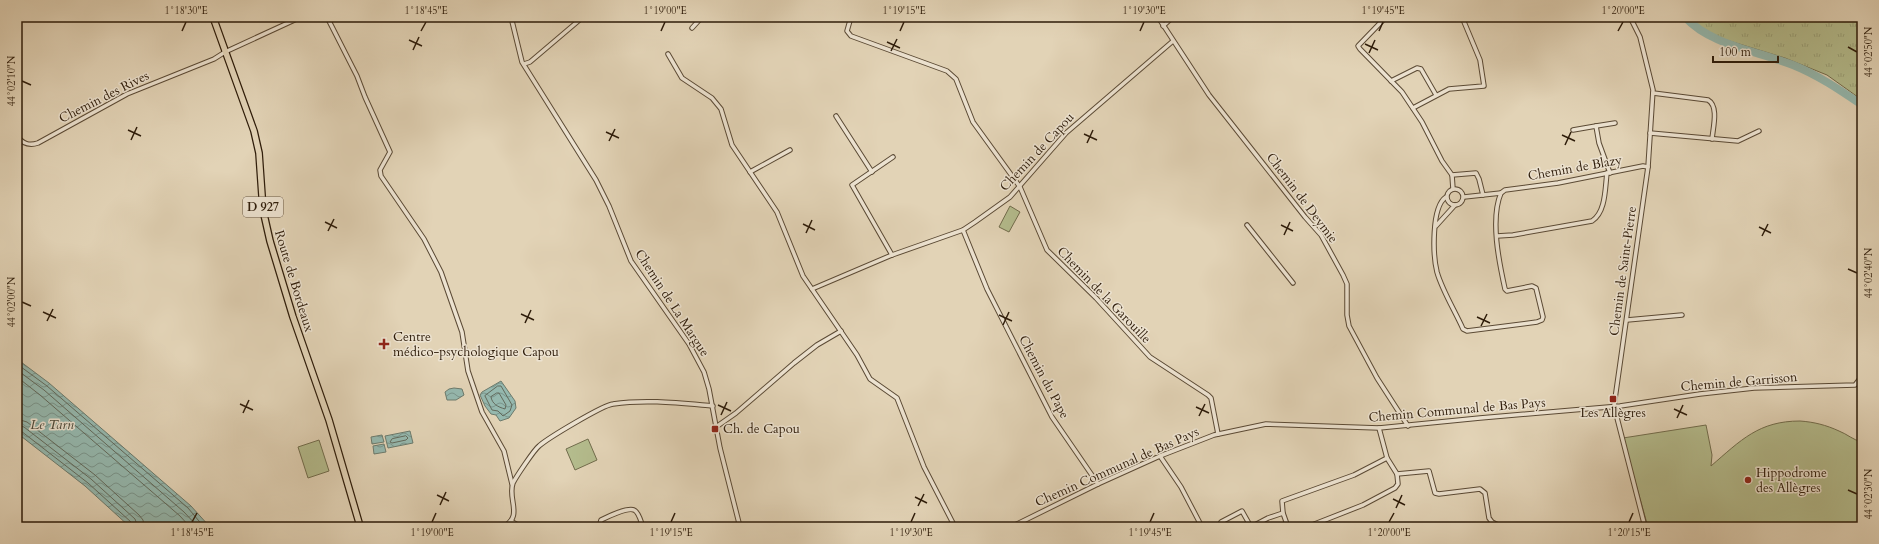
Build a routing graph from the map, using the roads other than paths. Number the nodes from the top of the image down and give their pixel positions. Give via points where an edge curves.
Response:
1 (212, 17) edge
2 (301, 17) edge
3 (327, 17) edge
4 (511, 17) edge
5 (583, 17) edge
6 (702, 17) edge
7 (851, 17) edge
8 (1158, 17) edge
9 (1173, 17) edge
10 (1386, 17) edge
11 (1462, 17) edge
12 (1630, 17) edge
13 (1163, 26) junction
14 (692, 28) dead end
15 (1173, 41) junction
16 (225, 52) junction
17 (668, 54) dead end
18 (524, 64) junction
19 (1391, 81) junction
20 (1653, 93) junction
21 (1436, 95) junction
22 (1412, 108) junction
23 (836, 116) dead end
24 (1615, 122) dead end
25 (1596, 126) junction
26 (1572, 130) dead end
27 (1759, 131) dead end
28 (1650, 133) junction
29 (17, 136) edge
30 (1712, 139) junction
31 (790, 150) dead end
32 (893, 157) dead end
33 (1648, 167) junction
34 (750, 172) junction
35 (872, 172) junction
36 (1609, 173) junction
37 (1452, 175) junction
38 (1020, 186) junction
39 (1453, 189) junction
40 (1501, 193) junction
41 (1482, 195) junction
42 (1446, 197) junction
43 (1464, 197) junction
44 (1455, 205) junction
45 (1247, 226) dead end
46 (1436, 226) junction
47 (963, 230) junction
48 (1497, 236) junction
49 (892, 255) junction
50 (1293, 283) dead end
51 (812, 289) junction
52 (1682, 315) dead end
53 (1627, 320) junction
54 (841, 331) junction
55 (1862, 376) edge
56 (713, 406) junction
57 (1614, 406) junction
58 (1408, 426) junction
59 (716, 427) junction
60 (1379, 428) junction
61 (1218, 434) junction
62 (1160, 456) junction
63 (1387, 458) junction
64 (1397, 474) junction
65 (512, 484) junction
66 (1098, 484) junction
67 (1282, 513) junction
68 (511, 521) junction
69 (361, 527) edge
70 (503, 527) edge
71 (521, 527) edge
72 (599, 527) edge
73 (642, 527) edge
74 (740, 527) edge
75 (955, 527) edge
76 (1011, 527) edge
77 (1202, 527) edge
78 (1224, 527) edge
79 (1251, 527) edge
80 (1288, 527) edge
81 (1307, 527) edge
82 (1502, 527) edge
83 (1644, 527) edge

1 - 16 main road, Route de Bordeaux / D 927
2 - 16 street
3 - 65 street via 357,76 390,152 380,170 381,176 424,240 441,272 462,332 468,371 482,412 504,451
4 - 18 street, Chemin de La Margue
5 - 18 street via 530,62
6 - 14 street
7 - 38 street, Chemin de la Garouille via 847,31 851,36 947,72 956,79 973,122
8 - 13 street, Chemin de Deymie
9 - 13 street
10 - 19 street via 1358,46
11 - 21 street via 1480,60 1484,86 1449,89
12 - 20 street, Chemin de Saint-Pierre via 1640,37
13 - 15 street, Chemin de Deymie
15 - 38 street, Chemin de Capou via 1066,133
15 - 58 street, Chemin de Deymie via 1209,95 1321,235 1347,284 1349,326 1377,378
16 - 29 street, Chemin des Rives via 214,59 127,94 31,146
16 - 69 main road, Route de Bordeaux / D 927 via 257,140 263,210 270,241
17 - 34 street via 682,78 712,98 721,109 732,145
18 - 56 street, Chemin de La Margue via 596,180 631,261 689,344 704,372
19 - 21 street via 1418,68
19 - 22 street
20 - 28 street, Chemin de Saint-Pierre
20 - 30 street via 1712,102
21 - 22 street
22 - 37 street
23 - 35 street
24 - 25 street
25 - 26 street
25 - 36 street
27 - 30 street via 1738,141
28 - 30 street
28 - 33 street, Chemin de Saint-Pierre
31 - 34 street
32 - 35 street
33 - 36 street, Chemin de Blazy
33 - 53 street, Chemin de Saint-Pierre
34 - 51 street via 780,218
35 - 49 street via 852,185
36 - 40 street, Chemin de Blazy via 1505,190
36 - 48 street via 1601,212 1592,221
37 - 39 street
37 - 41 street via 1476,173
38 - 47 street, Chemin de Capou via 1010,197
38 - 61 street, Chemin de la Garouille via 1047,250 1096,298 1150,357 1208,394
39 - 42 street
39 - 43 street via 1460,190
40 - 41 street
40 - 48 street via 1497,208
41 - 43 street
42 - 44 street via 1450,204
42 - 46 street via 1438,210
43 - 44 street
44 - 46 street
45 - 50 street
46 - 48 street via 1434,240 1437,274 1463,329 1467,330 1542,320 1543,317 1536,288 1532,286 1507,291 1505,289 1498,260
47 - 49 street, Chemin de Capou
47 - 66 street, Chemin du Pape via 987,289 1052,417
49 - 51 street, Chemin de Capou
51 - 54 street
52 - 53 street
53 - 57 street, Chemin de Saint-Pierre
54 - 59 street via 794,362 736,413
54 - 75 street via 870,379 897,398 924,467
55 - 57 street, Chemin de Garrisson via 1855,385 1754,388
56 - 59 street, Chemin de La Margue
56 - 65 street via 650,401 610,404 538,446
57 - 58 street, Chemin Communal de Bas Pays
57 - 83 street, Chemin de Saint-Pierre
58 - 60 street, Chemin Communal de Bas Pays
59 - 74 street, Chemin de La Margue
60 - 61 street, Chemin Communal de Bas Pays via 1266,424
60 - 63 street
61 - 62 street, Chemin Communal de Bas Pays
62 - 66 street, Chemin Communal de Bas Pays
62 - 77 street via 1181,487
63 - 64 street
63 - 67 street via 1354,475 1285,499 1281,504
64 - 81 street via 1398,484 1395,488 1363,505
64 - 82 street via 1429,471 1433,490 1439,494 1484,490 1489,518
65 - 68 street via 514,513
66 - 76 street, Chemin Communal de Bas Pays
67 - 79 street
67 - 80 street
68 - 70 street
68 - 71 street
72 - 73 street via 601,520 629,509 637,513
78 - 79 street via 1221,522 1242,511

